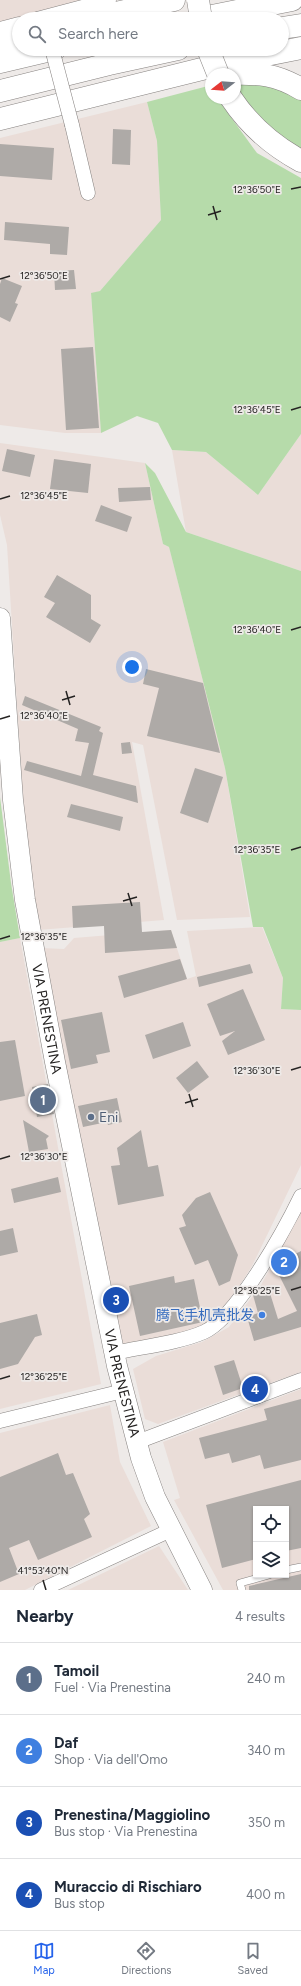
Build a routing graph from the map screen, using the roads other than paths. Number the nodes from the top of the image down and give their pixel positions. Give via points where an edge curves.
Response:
1 (109, 0) edge
2 (174, 0) edge
3 (198, 0) edge
4 (292, 0) edge
5 (64, 12) edge
6 (120, 12) edge
7 (200, 12) edge
8 (232, 12) edge
9 (301, 24) edge
10 (12, 26) edge
11 (289, 27) edge
12 (0, 29) edge
13 (12, 40) edge
14 (0, 44) edge
15 (301, 48) edge
16 (289, 50) edge
17 (24, 56) edge
18 (55, 56) edge
19 (148, 56) edge
20 (211, 56) edge
21 (261, 56) edge
22 (0, 62) edge
23 (216, 68) edge
24 (205, 74) edge
25 (179, 75) junction
26 (241, 75) edge
27 (301, 89) edge
28 (0, 91) edge
29 (236, 104) edge
30 (0, 119) edge
31 (301, 161) edge
32 (88, 193) dead end
33 (0, 618) edge
34 (6, 784) edge
35 (299, 1199) edge
36 (114, 1353) junction
37 (301, 1380) edge
38 (123, 1391) junction
39 (0, 1421) edge
40 (137, 1442) junction
41 (170, 1530) junction
42 (301, 1567) edge
43 (289, 1569) edge
44 (258, 1578) edge
45 (41, 1590) edge
46 (202, 1590) edge
47 (242, 1590) edge

1 - 5 street
2 - 6 highway
3 - 7 highway, bridge
4 - 8 highway
9 - 11 highway
10 - 12 street
13 - 14 highway
15 - 16 highway
17 - 22 highway
18 - 32 street, bridge
19 - 28 highway
20 - 23 highway, bridge
21 - 25 highway
24 - 25 highway
25 - 30 highway
26 - 27 highway via 273,76
29 - 31 highway via 255,128
33 - 34 main road, VIA PRENESTINA
34 - 36 main road, VIA PRENESTINA via 56,1070
35 - 36 street via 255,1276 216,1324 197,1334
36 - 38 main road, VIA PRENESTINA
37 - 40 street
38 - 39 street
38 - 40 main road, VIA PRENESTINA
40 - 41 main road, VIA PRENESTINA via 154,1497
41 - 45 street
41 - 46 main road, VIA PRENESTINA
42 - 43 lane
44 - 47 lane via 240,1583

